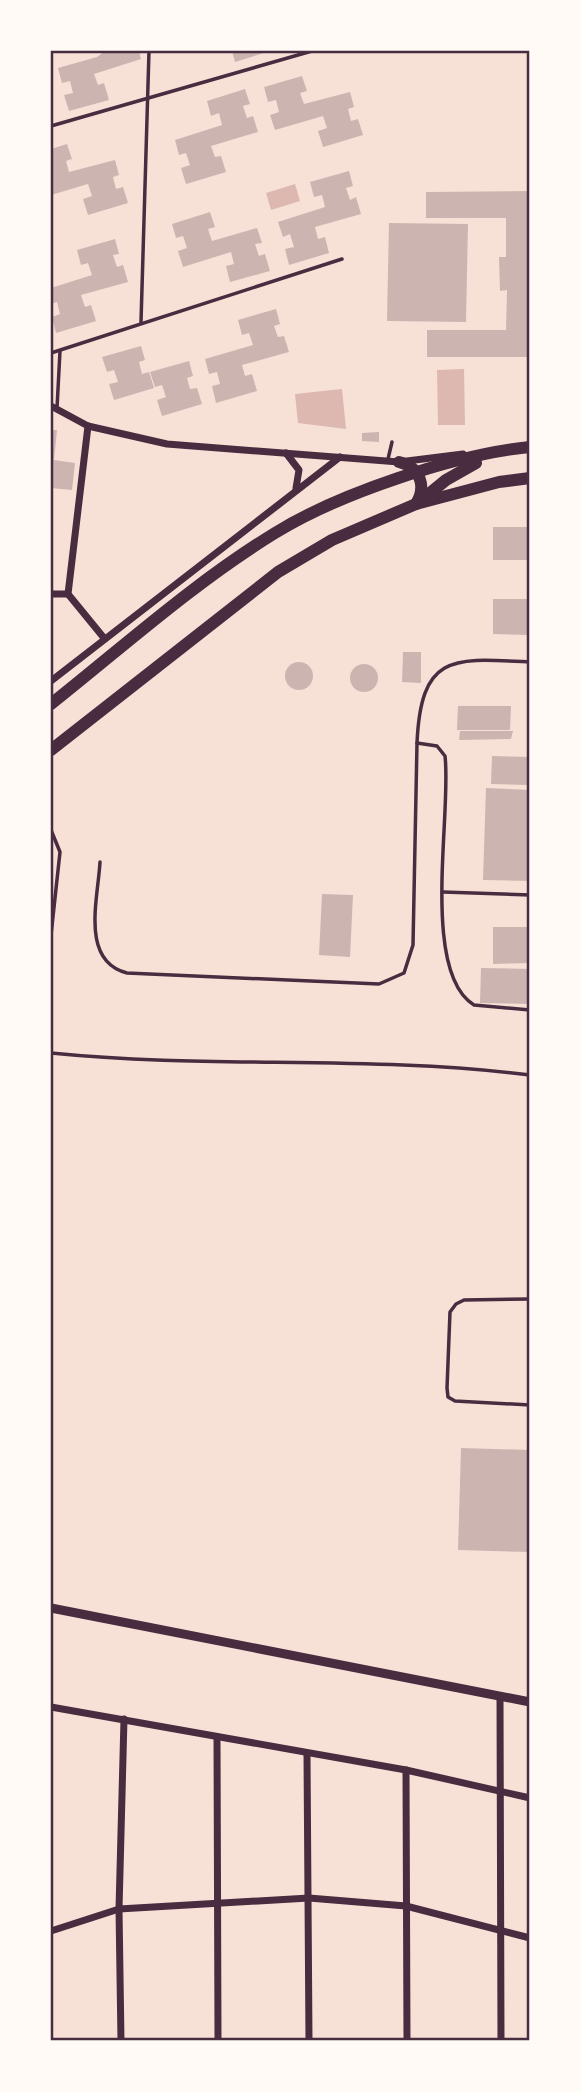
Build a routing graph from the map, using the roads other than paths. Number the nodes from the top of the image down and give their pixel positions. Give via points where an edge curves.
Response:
1 (149, 51) edge
2 (312, 51) edge
3 (146, 99) junction
4 (51, 126) edge
5 (342, 259) dead end
6 (141, 322) junction
7 (60, 351) junction
8 (51, 353) edge
9 (54, 407) edge
10 (88, 426) junction
11 (391, 442) dead end
12 (527, 447) edge
13 (498, 450) junction
14 (283, 451) junction
15 (341, 457) junction
16 (393, 462) junction
17 (418, 473) junction
18 (530, 478) edge
19 (294, 492) junction
20 (416, 504) junction
21 (51, 594) edge
22 (68, 594) junction
23 (104, 638) junction
24 (530, 662) edge
25 (51, 681) edge
26 (51, 704) edge
27 (417, 743) junction
28 (51, 750) edge
29 (51, 830) edge
30 (100, 862) dead end
31 (443, 892) junction
32 (530, 895) edge
33 (51, 935) edge
34 (51, 944) edge
35 (530, 1010) edge
36 (51, 1053) edge
37 (530, 1075) edge
38 (530, 1299) edge
39 (530, 1405) edge
40 (51, 1608) edge
41 (500, 1696) junction
42 (530, 1702) edge
43 (51, 1707) edge
44 (124, 1719) junction
45 (217, 1737) junction
46 (307, 1754) junction
47 (405, 1770) junction
48 (502, 1793) junction
49 (530, 1798) edge
50 (309, 1898) junction
51 (217, 1902) junction
52 (406, 1906) junction
53 (119, 1909) junction
54 (499, 1929) junction
55 (51, 1931) edge
56 (530, 1938) edge
57 (121, 2041) edge
58 (218, 2041) edge
59 (310, 2041) edge
60 (407, 2041) edge
61 (501, 2041) edge

1 - 3 lane
2 - 3 lane
3 - 4 lane
3 - 6 lane
5 - 6 lane
6 - 7 lane
7 - 8 lane
7 - 9 lane
9 - 10 street
10 - 14 street via 167,444
10 - 22 street
11 - 16 lane
12 - 13 highway
12 - 20 highway via 462,470
13 - 16 street
13 - 17 highway
14 - 15 street
14 - 19 street via 299,470
15 - 16 street
15 - 19 street
16 - 17 highway via 408,464
17 - 20 highway via 422,485
17 - 26 highway via 387,482 276,532
18 - 20 highway
19 - 23 street
20 - 28 highway via 332,540 278,572
21 - 22 street
22 - 23 street
23 - 25 street
24 - 27 lane via 470,659 442,670 424,692
27 - 30 lane via 413,945 404,973 392,980 379,984 113,969 97,946
27 - 31 lane via 437,746 445,756
29 - 33 lane via 60,852
31 - 32 lane
31 - 35 lane via 448,964 467,1000 480,1007
33 - 34 lane
36 - 37 lane via 219,1063 370,1063
38 - 39 lane via 456,1304 450,1312 447,1388 455,1401
40 - 41 street
41 - 42 street
41 - 48 street
43 - 44 street
44 - 45 street
44 - 53 street
45 - 46 street
45 - 51 street
46 - 47 street
46 - 50 street
47 - 48 street
47 - 52 street
48 - 49 street
48 - 54 street
50 - 51 street
50 - 52 street
50 - 59 street
51 - 53 street
51 - 58 street
52 - 54 street
52 - 60 street
53 - 55 street
53 - 57 street
54 - 56 street
54 - 61 street

